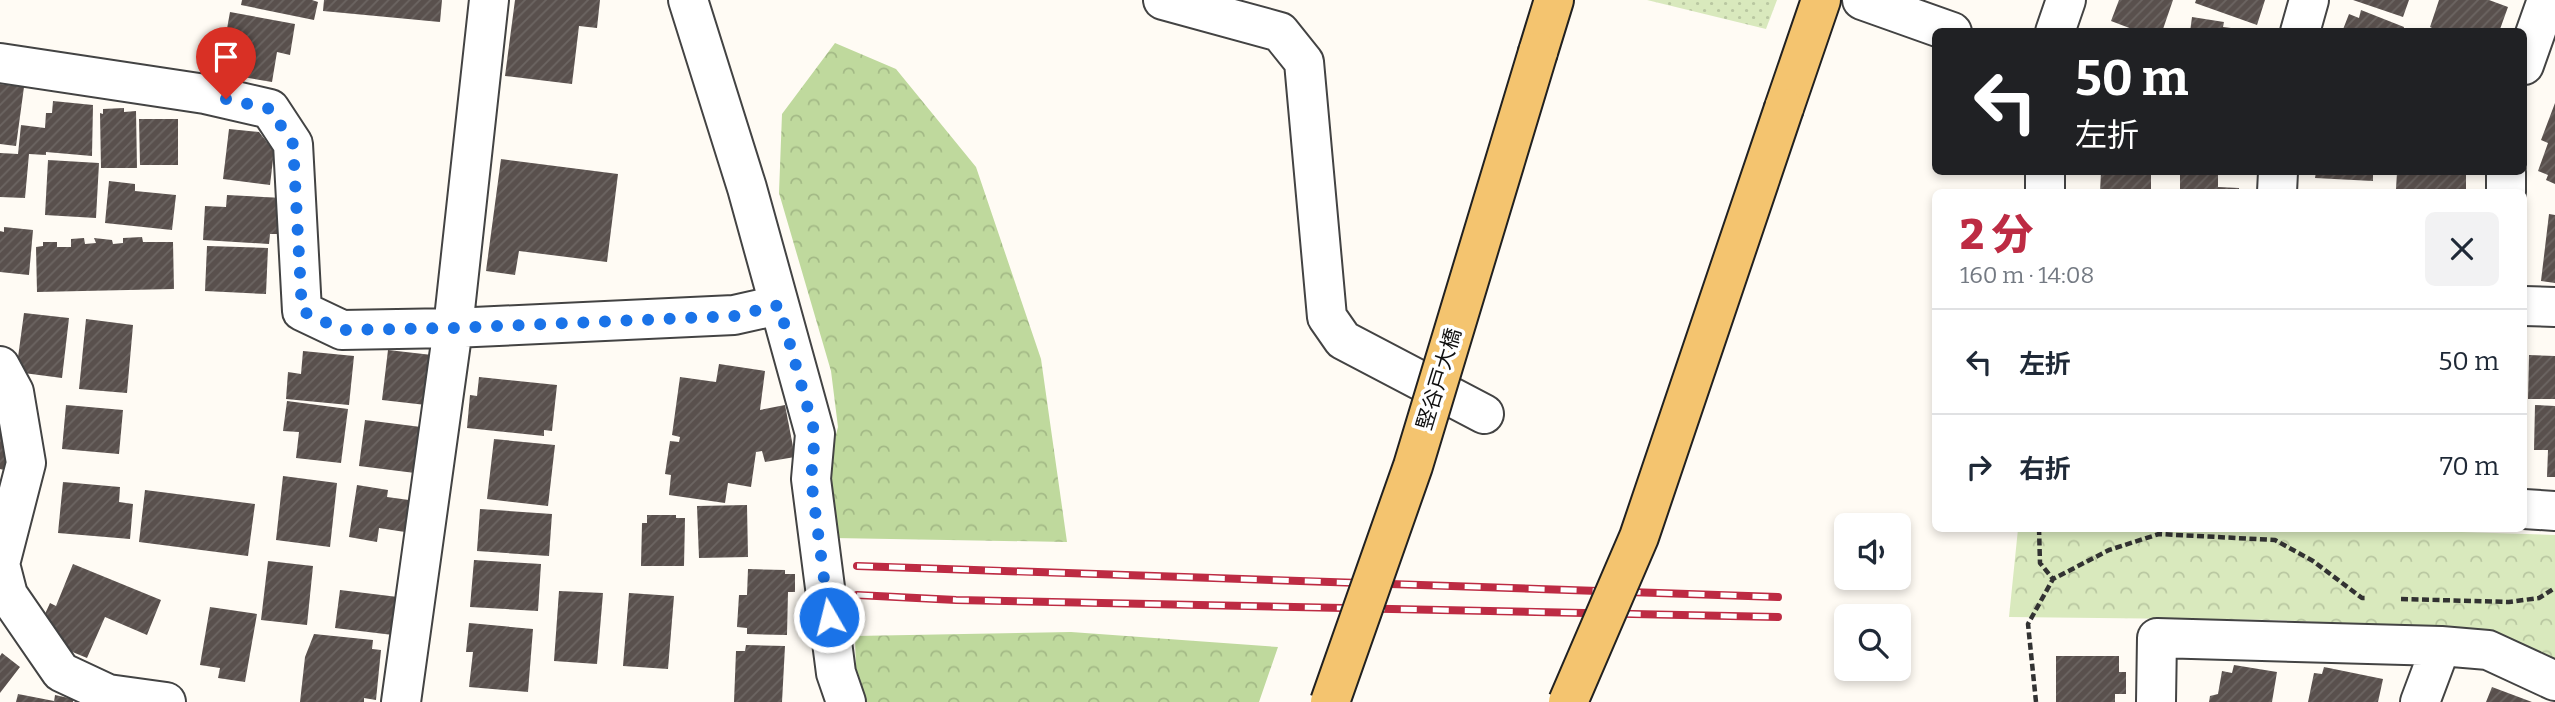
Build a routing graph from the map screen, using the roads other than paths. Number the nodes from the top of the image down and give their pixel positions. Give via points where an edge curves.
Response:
1 (489, 0) edge
2 (688, 0) edge
3 (1163, 0) edge
4 (1554, 0) edge
5 (1821, 0) edge
6 (1862, 0) edge
7 (2066, 0) edge
8 (2309, 0) edge
9 (2547, 0) edge
10 (1941, 28) edge
11 (2056, 28) edge
12 (2301, 28) edge
13 (2527, 57) edge
14 (0, 63) edge
15 (779, 305) junction
16 (2527, 306) edge
17 (2555, 307) edge
18 (453, 328) junction
19 (0, 366) edge
20 (1484, 414) dead end
21 (2527, 509) edge
22 (2555, 511) edge
23 (2441, 646) junction
24 (2555, 681) edge
25 (166, 702) edge
26 (401, 702) edge
27 (846, 702) edge
28 (1330, 702) edge
29 (1569, 702) edge
30 (2156, 702) edge
31 (2420, 702) edge

1 - 18 street
2 - 15 street
3 - 20 street via 1280,32 1304,62 1327,317 1343,340
4 - 28 main road, 竪谷戸大橋, bridge via 1413,466
5 - 29 main road, bridge via 1639,537
6 - 10 street
7 - 11 street
8 - 12 street
9 - 13 street
14 - 18 street via 205,93 270,109 293,144 302,311 342,330
15 - 18 street via 734,316
15 - 27 street via 815,434 811,479 836,673
16 - 17 street
18 - 26 street
19 - 25 street via 14,392 26,463 1,564 8,595 61,672 108,694
21 - 22 street
23 - 24 street via 2488,650
23 - 30 street via 2157,638
23 - 31 street

